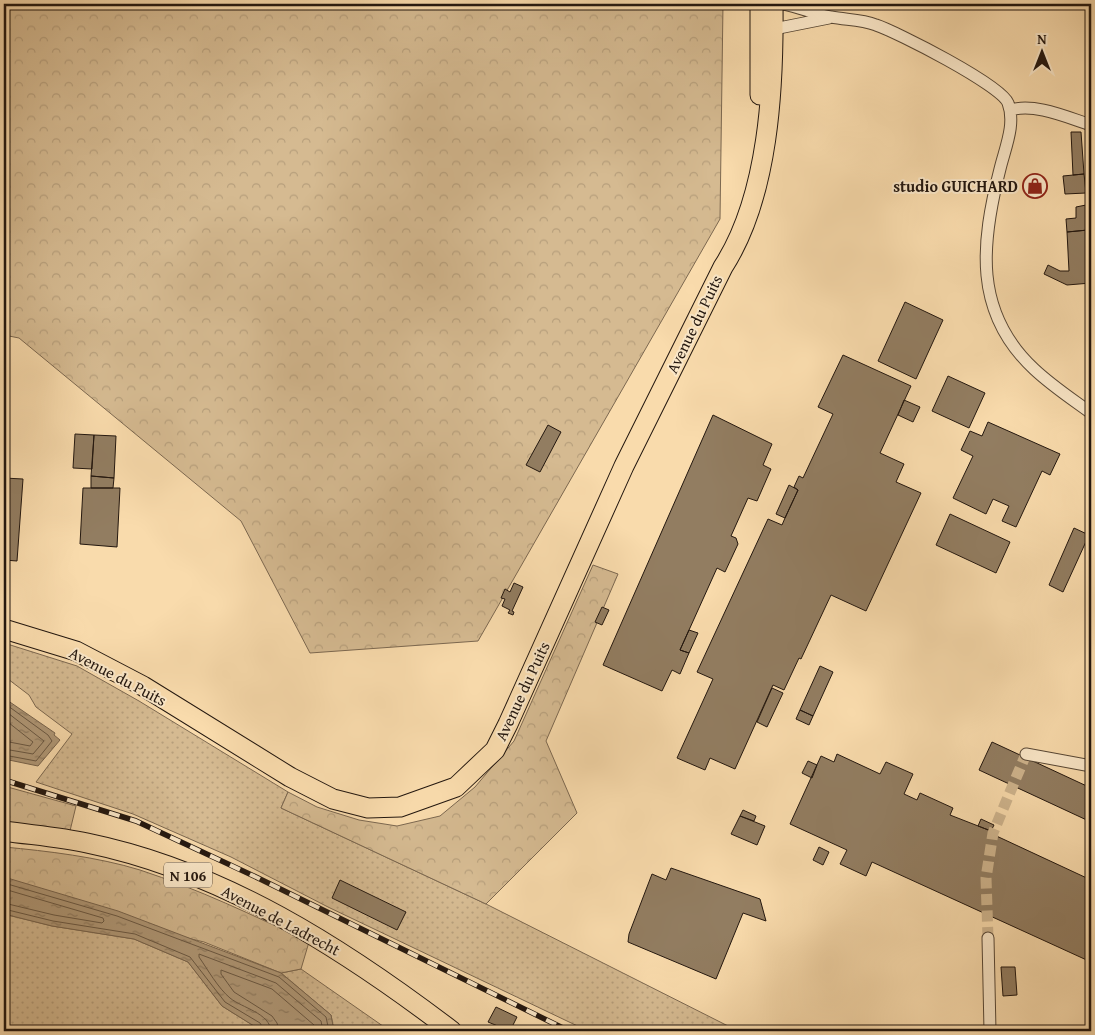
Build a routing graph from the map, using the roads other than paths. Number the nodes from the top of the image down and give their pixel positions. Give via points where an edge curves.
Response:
1 (760, 4) edge
2 (773, 4) edge
3 (784, 4) edge
4 (831, 17) junction
5 (766, 30) junction
6 (1010, 110) junction
7 (1091, 125) edge
8 (1091, 413) edge
9 (4, 628) edge
10 (1026, 754) dead end
11 (1091, 766) edge
12 (4, 831) edge
13 (988, 938) tunnel mouth
14 (452, 1031) edge
15 (990, 1031) edge

1 - 5 main road, Avenue du Puits
2 - 5 main road, Avenue du Puits
3 - 4 street
4 - 5 street
4 - 6 street via 855,19 893,32 986,81 1008,101
5 - 9 main road, Avenue du Puits via 753,157 723,267 624,466 495,750 456,788 400,807 368,808 333,799 290,777 143,686 84,656
6 - 7 street via 1022,106
6 - 8 street via 1011,123 986,237 986,281 998,317 1015,349 1048,382
10 - 11 street
12 - 14 main road, Avenue de Ladrecht / N 106 via 88,843 208,881 328,943
13 - 15 street

